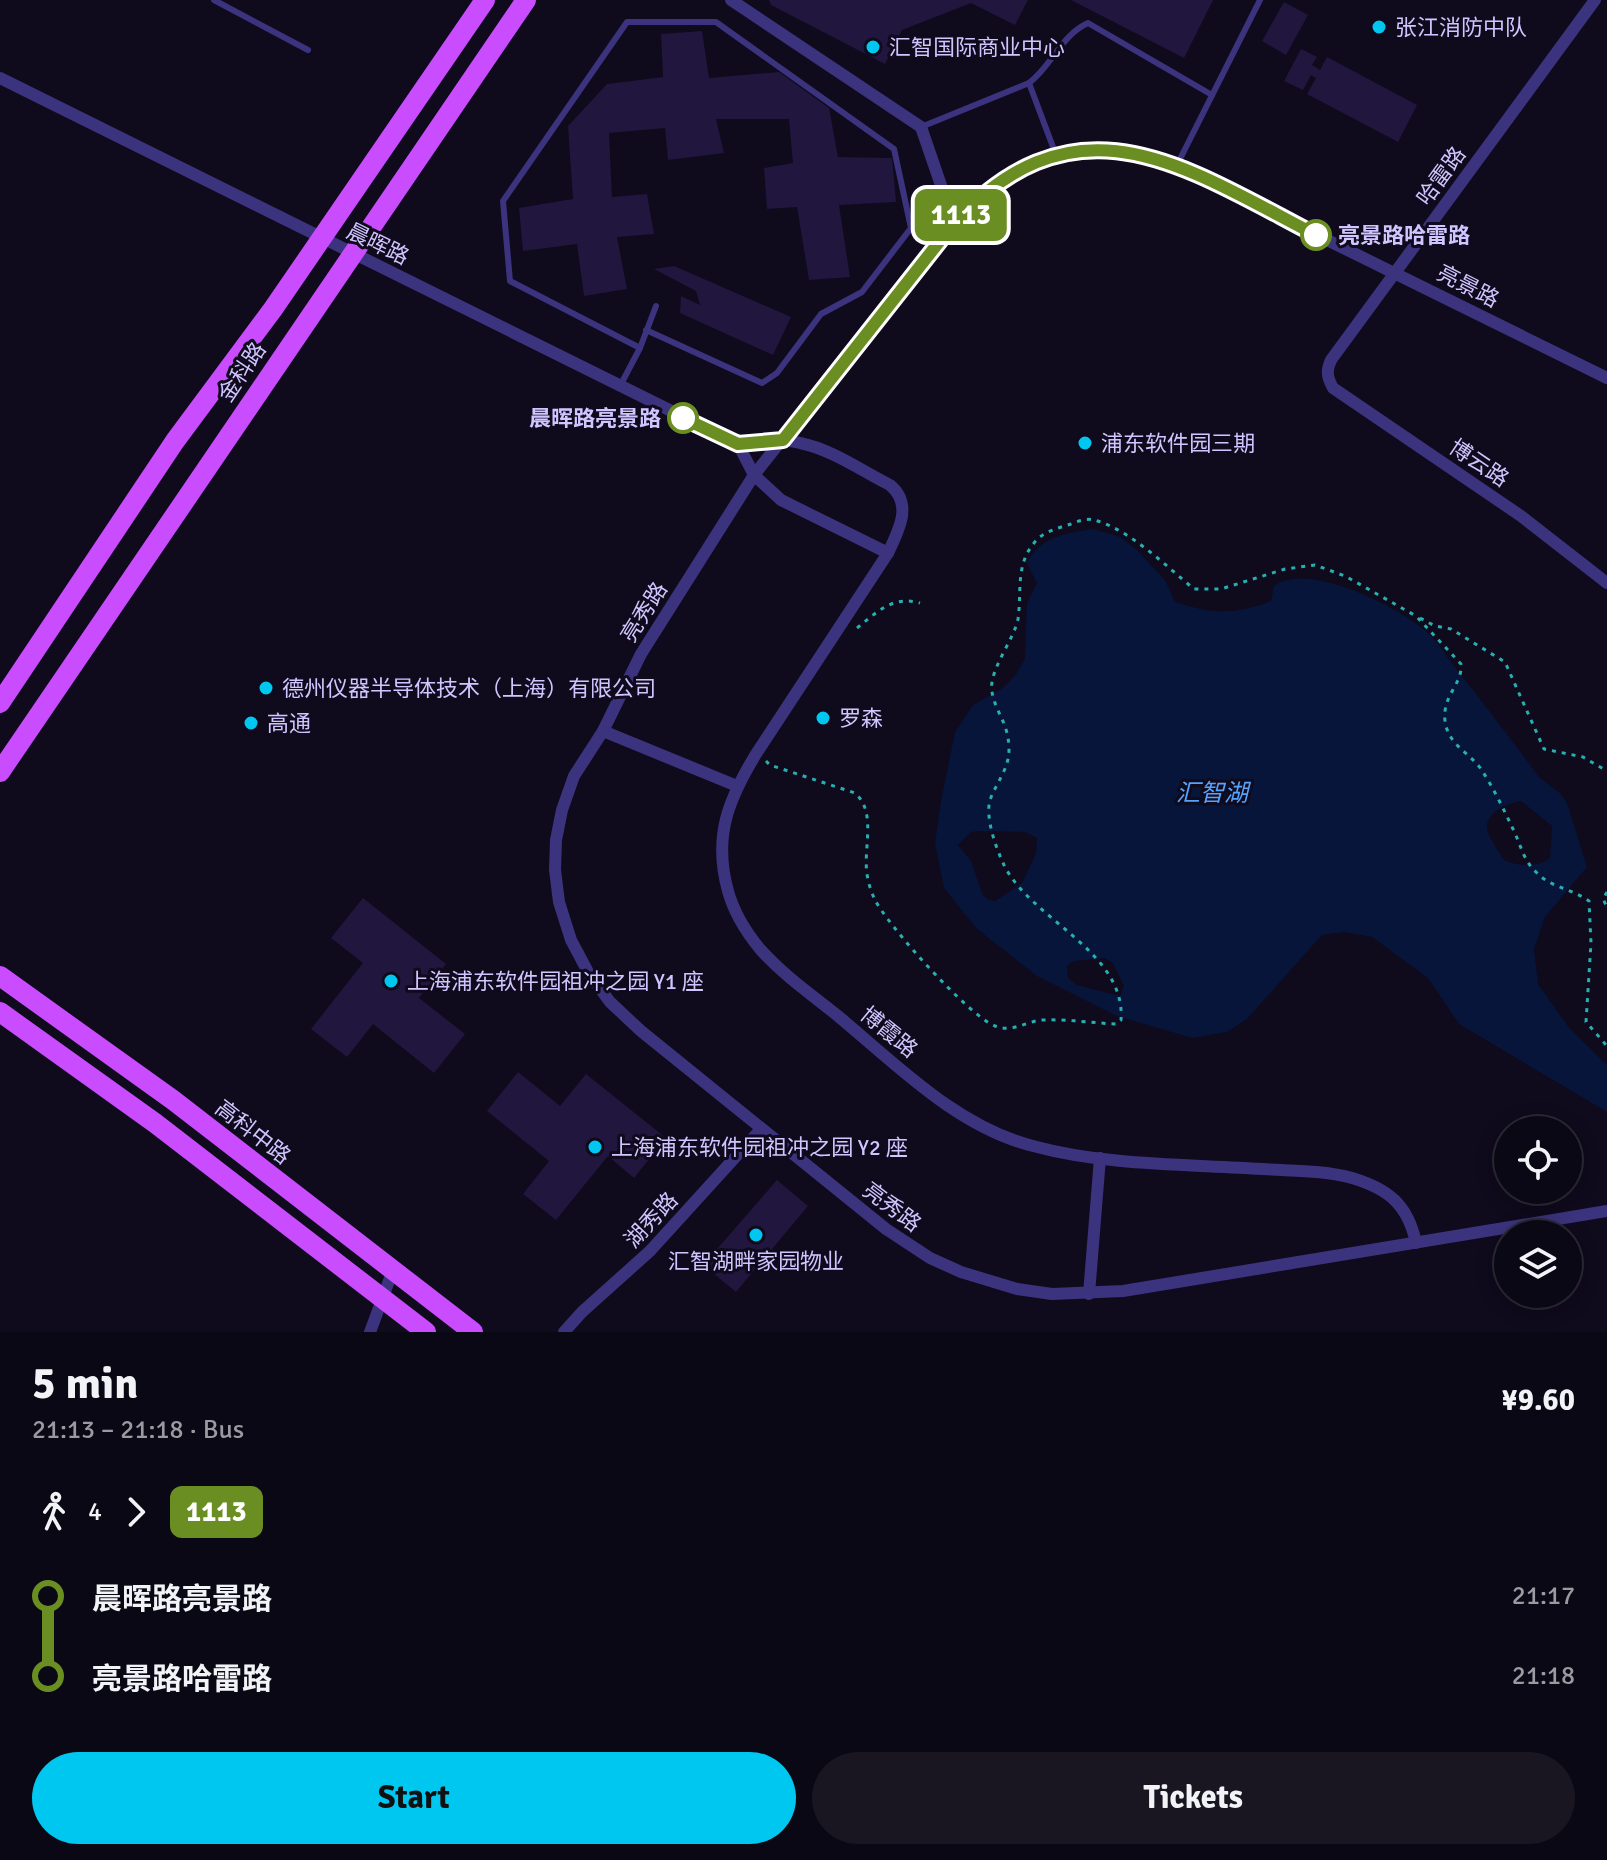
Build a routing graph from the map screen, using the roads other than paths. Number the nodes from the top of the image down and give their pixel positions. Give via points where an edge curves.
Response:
1 (214, 0) edge
2 (485, 0) edge
3 (526, 0) edge
4 (731, 0) edge
5 (1260, 0) edge
6 (1595, 0) edge
7 (308, 50) dead end
8 (0, 78) edge
9 (1029, 83) junction
10 (1212, 95) junction
11 (921, 127) junction
12 (1056, 155) junction
13 (1177, 166) junction
14 (954, 223) junction
15 (322, 238) junction
16 (352, 253) junction
17 (1395, 272) junction
18 (656, 306) dead end
19 (646, 330) junction
20 (640, 348) junction
21 (1607, 378) edge
22 (1328, 379) joint
23 (620, 386) junction
24 (783, 440) junction
25 (738, 444) junction
26 (754, 475) junction
27 (888, 553) junction
28 (1607, 583) edge
29 (0, 703) edge
30 (603, 731) junction
31 (0, 772) edge
32 (737, 786) junction
33 (0, 976) edge
34 (0, 1012) edge
35 (761, 1129) junction
36 (1100, 1158) junction
37 (1607, 1211) edge
38 (1416, 1243) junction
39 (393, 1270) junction
40 (1089, 1294) junction
41 (381, 1297) junction
42 (370, 1332) edge
43 (426, 1332) edge
44 (473, 1332) edge
45 (564, 1332) edge

1 - 7 lane
2 - 15 main road, 金科路
3 - 16 main road, 金科路
4 - 11 street
5 - 10 lane
6 - 17 street, 哈雷路
8 - 15 street, 晨晖路
9 - 10 lane via 1074,30 1088,23
9 - 11 lane
9 - 12 lane
10 - 13 lane
11 - 14 street
12 - 13 street, 亮景路 via 1101,149
12 - 14 street, 亮景路 via 995,184
13 - 17 street, 亮景路
14 - 24 street, 亮景路
15 - 16 street, 晨晖路
15 - 29 main road, 金科路 via 175,441
16 - 23 street, 晨晖路
16 - 31 main road, 金科路
17 - 21 street, 亮景路
17 - 22 street, 哈雷路 via 1331,360
18 - 19 lane
19 - 20 lane
19 - 20 lane via 762,383 777,373 821,314 862,292 911,228 894,149 716,22 627,22 503,201 510,281
20 - 23 lane
22 - 28 street, 博云路 via 1341,394 1532,524
23 - 25 street, 晨晖路
24 - 25 street
24 - 26 street, 亮景路
24 - 27 street via 814,447 900,493 901,522
25 - 26 street
26 - 27 street via 781,500
26 - 30 street, 亮秀路 via 641,654
27 - 32 street, 博霞路
30 - 32 street
30 - 35 street, 亮秀路 via 574,776 556,840 559,902 571,940 610,1002
32 - 36 street, 博霞路 via 723,830 723,873 735,913 762,951 964,1116 1030,1146
33 - 39 main road, 高科中路 via 173,1100
34 - 41 main road
35 - 40 street, 亮秀路 via 930,1258 1017,1289
35 - 45 street, 湖秀路 via 650,1251
36 - 38 street, 博霞路 via 1352,1178 1400,1204
36 - 40 street
37 - 38 street, 亮秀路
38 - 40 street, 亮秀路
39 - 41 street
39 - 44 main road, 高科中路
41 - 42 street
41 - 43 main road

